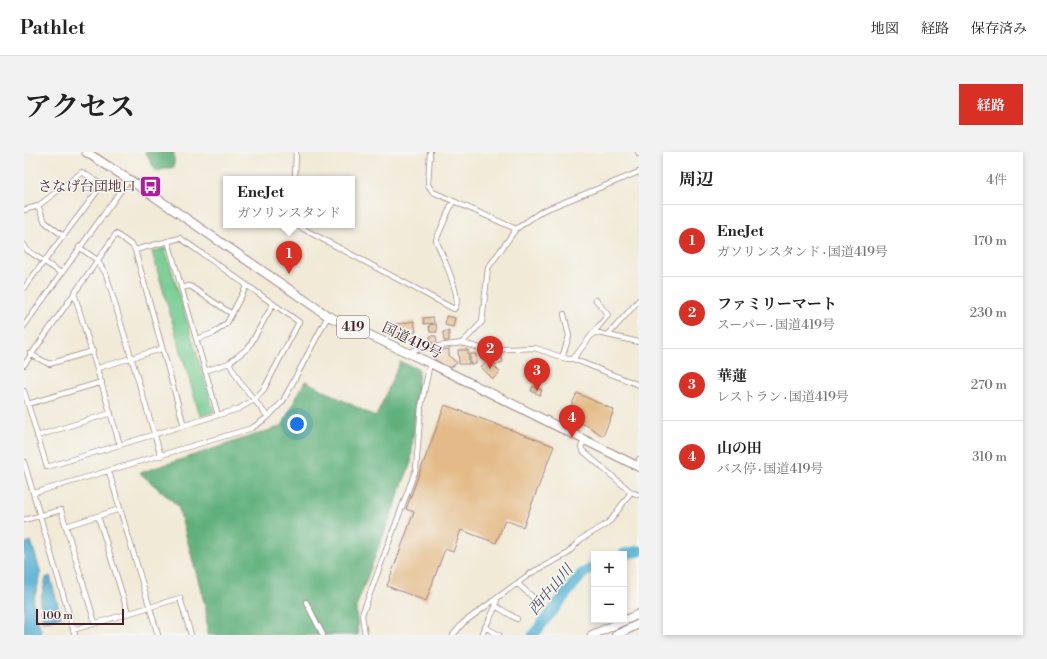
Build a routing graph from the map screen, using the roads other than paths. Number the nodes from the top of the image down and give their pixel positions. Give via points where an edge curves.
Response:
1 (86, 152) edge
2 (296, 152) edge
3 (430, 152) edge
4 (639, 172) edge
5 (295, 176) edge
6 (129, 179) junction
7 (453, 201) junction
8 (38, 206) junction
9 (24, 210) edge
10 (302, 228) edge
11 (516, 230) junction
12 (62, 235) junction
13 (168, 241) junction
14 (24, 245) edge
15 (79, 247) junction
16 (135, 250) junction
17 (97, 260) junction
18 (44, 261) junction
19 (61, 273) junction
20 (247, 285) junction
21 (24, 287) edge
22 (181, 288) junction
23 (74, 293) junction
24 (596, 300) dead end
25 (639, 300) edge
26 (273, 304) junction
27 (232, 314) junction
28 (564, 314) dead end
29 (328, 316) junction
30 (24, 326) edge
31 (594, 332) junction
32 (608, 335) junction
33 (196, 339) junction
34 (639, 342) edge
35 (462, 343) junction
36 (162, 349) junction
37 (93, 351) junction
38 (408, 353) junction
39 (30, 354) junction
40 (132, 358) junction
41 (562, 358) junction
42 (573, 359) junction
43 (229, 363) junction
44 (430, 363) junction
45 (24, 365) edge
46 (98, 368) junction
47 (205, 370) junction
48 (102, 382) junction
49 (639, 385) edge
50 (24, 391) edge
51 (254, 400) junction
52 (28, 404) junction
53 (111, 413) junction
54 (218, 415) junction
55 (268, 417) junction
56 (184, 426) junction
57 (154, 434) junction
58 (38, 436) junction
59 (584, 441) junction
60 (120, 445) junction
61 (160, 456) junction
62 (24, 462) edge
63 (638, 463) edge
64 (109, 472) junction
65 (631, 492) junction
66 (34, 493) junction
67 (639, 495) edge
68 (120, 509) junction
69 (40, 516) junction
70 (98, 516) junction
71 (24, 520) edge
72 (66, 526) junction
73 (518, 584) junction
74 (498, 599) junction
75 (537, 601) dead end
76 (306, 602) dead end
77 (496, 606) junction
78 (150, 607) junction
79 (128, 613) junction
80 (639, 614) edge
81 (517, 619) dead end
82 (95, 623) junction
83 (639, 624) edge
84 (485, 627) junction
85 (73, 630) junction
86 (483, 633) dead end
87 (75, 635) edge
88 (158, 635) edge
89 (191, 635) edge
90 (323, 635) edge
91 (365, 635) edge
92 (453, 635) edge
93 (499, 635) edge
94 (592, 635) edge
95 (616, 635) edge

1 - 6 highway, 国道419号 / 419
2 - 5 street
3 - 7 street via 428,185 433,192
4 - 11 street via 542,211
6 - 15 street
6 - 29 highway, 国道419号 / 419
7 - 10 street via 436,240 456,290 457,304 454,309
7 - 11 street
8 - 9 street
8 - 12 street via 45,222
8 - 12 street via 82,172 102,185
11 - 35 street via 488,268 482,322
12 - 18 street
13 - 16 street
13 - 20 street via 180,238
13 - 22 street
14 - 18 street via 27,250
15 - 17 street
15 - 19 street
16 - 17 street via 116,234
16 - 36 street
17 - 23 street
17 - 40 street via 106,274
18 - 19 street
18 - 21 street
19 - 30 street
20 - 26 street
20 - 27 street
22 - 27 street via 190,286
22 - 33 street
23 - 37 street
23 - 39 street
24 - 31 street via 608,315
25 - 32 street
26 - 43 street via 249,347
26 - 51 street via 299,322 264,389
27 - 33 street via 227,323 214,333
28 - 41 street via 569,336
29 - 38 highway, 国道419号 / 419
29 - 55 street via 283,401
31 - 32 street
31 - 42 street
32 - 34 street
33 - 47 street
35 - 38 street via 417,349
35 - 41 street via 487,350 535,348
36 - 40 street
36 - 56 street
37 - 39 street via 49,364
37 - 46 street
38 - 44 highway, 国道419号 / 419
39 - 45 street
40 - 46 street
40 - 57 street
41 - 42 street
42 - 49 street
43 - 47 street
43 - 51 street
44 - 59 highway, 国道419号 / 419
44 - 91 street via 421,407 416,469 362,615
46 - 48 street
47 - 54 street
48 - 52 street
48 - 53 street
50 - 52 street
51 - 54 street via 238,409
51 - 55 street
52 - 58 street
53 - 58 street
53 - 60 street
54 - 56 street
55 - 61 street via 252,428
56 - 57 street
57 - 60 street
57 - 61 street
58 - 60 street via 47,467
59 - 63 highway, 国道419号 / 419
59 - 65 street via 581,447 583,451
61 - 64 street
62 - 66 street
64 - 66 street
64 - 68 street
65 - 67 street
65 - 73 street via 605,525 581,539 567,554 537,569
66 - 69 street
68 - 70 street
68 - 78 street
69 - 71 street
69 - 72 street via 61,510
69 - 85 street
70 - 72 street
70 - 79 street
72 - 82 street
73 - 74 street
73 - 75 street
74 - 77 street
74 - 92 street via 463,623
76 - 90 street
77 - 81 street
77 - 84 street
78 - 79 street
78 - 88 street
78 - 89 street via 180,598
79 - 82 street
80 - 94 highway
82 - 85 street
83 - 95 highway
84 - 86 street
84 - 93 street
85 - 87 street

